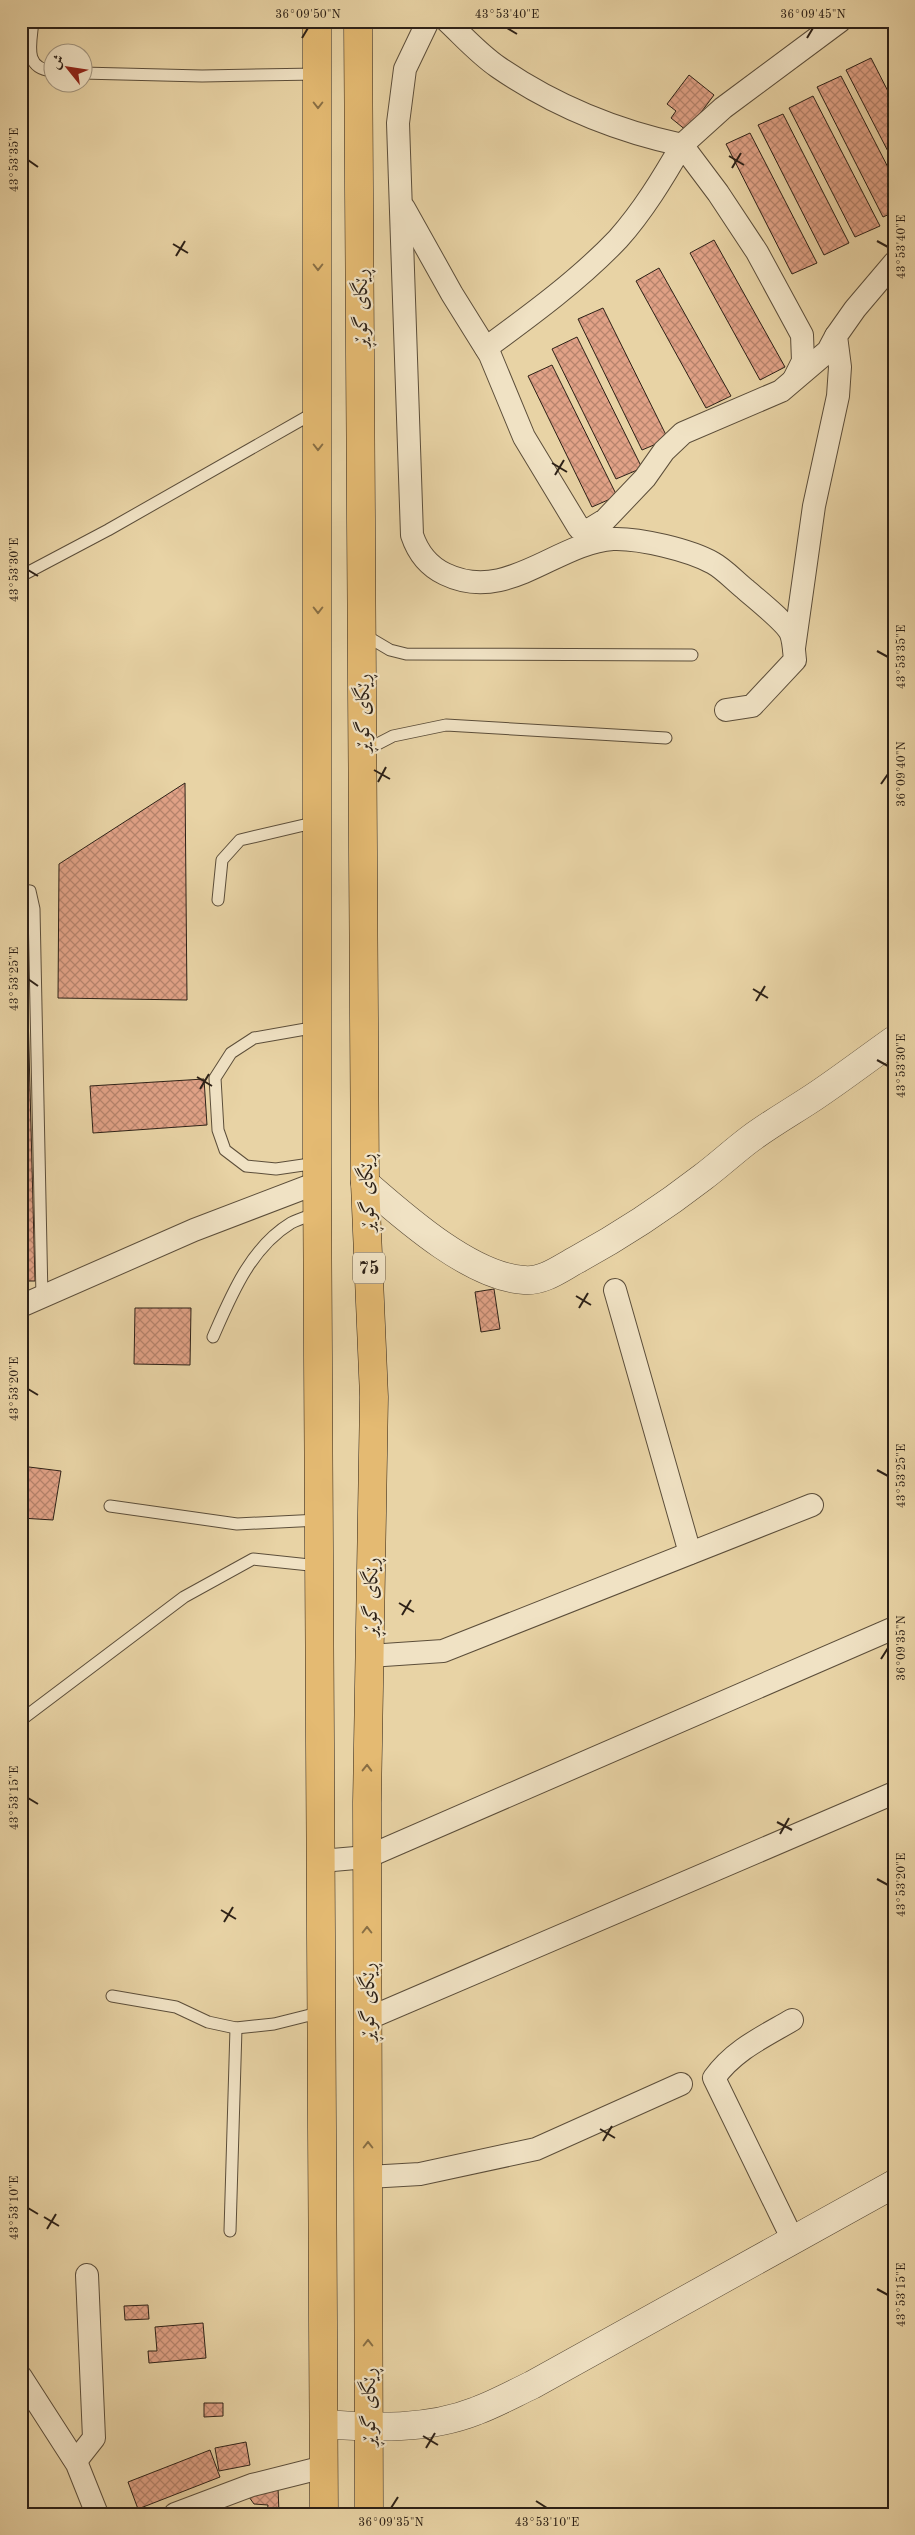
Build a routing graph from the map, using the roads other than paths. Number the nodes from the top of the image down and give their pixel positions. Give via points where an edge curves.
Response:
1 (33, 21) edge
2 (222, 21) edge
3 (261, 21) edge
4 (317, 21) edge
5 (358, 21) edge
6 (428, 21) edge
7 (446, 21) edge
8 (840, 21) edge
9 (42, 70) edge
10 (92, 73) edge
11 (318, 74) junction
12 (682, 145) junction
13 (403, 205) junction
14 (894, 263) edge
15 (836, 336) junction
16 (486, 348) junction
17 (794, 380) junction
18 (318, 410) junction
19 (21, 576) edge
20 (362, 634) junction
21 (793, 651) junction
22 (692, 655) dead end
23 (726, 710) dead end
24 (666, 738) dead end
25 (363, 752) junction
26 (318, 822) junction
27 (21, 890) edge
28 (218, 900) dead end
29 (317, 1026) junction
30 (894, 1040) edge
31 (317, 1173) junction
32 (365, 1183) junction
33 (317, 1213) junction
34 (615, 1290) dead end
35 (42, 1298) junction
36 (21, 1306) edge
37 (213, 1338) dead end
38 (812, 1505) dead end
39 (110, 1506) dead end
40 (319, 1520) junction
41 (690, 1553) junction
42 (320, 1566) junction
43 (894, 1628) edge
44 (369, 1656) junction
45 (21, 1720) edge
46 (894, 1793) edge
47 (367, 1857) junction
48 (321, 1861) junction
49 (112, 1996) dead end
50 (322, 2012) junction
51 (367, 2019) junction
52 (792, 2020) dead end
53 (236, 2028) junction
54 (681, 2084) dead end
55 (368, 2178) junction
56 (894, 2184) edge
57 (230, 2231) dead end
58 (793, 2240) junction
59 (87, 2275) dead end
60 (21, 2377) edge
61 (324, 2424) junction
62 (368, 2428) junction
63 (73, 2457) junction
64 (324, 2467) junction
65 (97, 2514) edge
66 (175, 2514) edge
67 (324, 2514) edge
68 (369, 2514) edge

1 - 9 lane via 30,53
2 - 3 lane
4 - 11 highway
5 - 20 highway, ڕێگای گوێڕ / 75
6 - 13 street via 405,69 398,124
7 - 12 street via 497,66 557,103 643,136
8 - 12 street via 723,108
10 - 11 lane
11 -> 18 highway
12 - 16 street via 653,194 618,238 593,263
12 - 17 street via 756,252 802,336 803,361
13 - 16 street
13 - 21 street via 412,535 416,549 424,559 435,570 468,582 515,576 546,564 574,547 614,539 684,552 714,563 764,605 791,633
14 - 15 street
15 - 17 street via 828,351
15 - 21 street via 840,368 838,396 814,506
16 - 17 street via 524,438 579,528 587,530 606,520 683,433 781,391
18 - 19 lane
18 -> 26 highway
20 - 22 lane via 390,650 406,654
20 - 25 highway, ڕێگای گوێڕ / 75
21 - 23 street via 795,660 752,706
24 - 25 lane via 446,725 394,736
25 - 32 highway, ڕێگای گوێڕ / 75
26 - 28 lane via 240,840 222,860
26 - 29 highway
27 - 35 lane via 30,891 34,909
29 - 31 highway
29 - 31 lane via 254,1038 231,1053 215,1078 218,1130 225,1150 246,1166
30 - 32 street via 751,1138 653,1213 546,1276 527,1281 511,1279 472,1262 434,1240
31 - 33 highway
31 - 35 street
32 - 44 highway, ڕێگای گوێڕ / 75 via 374,1397
33 - 37 lane via 291,1223 266,1245 237,1282
33 - 40 highway
34 - 41 street
35 - 36 street
38 - 41 street
39 - 40 lane via 237,1524
40 - 42 highway
41 - 44 street via 443,1651
42 - 45 lane via 253,1559 184,1597
42 - 48 highway
43 - 47 street
47 -> 44 highway, ڕێگای گوێڕ / 75
46 - 51 street
47 - 48 street
51 -> 47 highway, ڕێگای گوێڕ / 75
48 - 50 highway
49 - 53 lane via 176,2007 208,2022
50 - 53 lane via 274,2024
50 - 61 highway
55 -> 51 highway, ڕێگای گوێڕ / 75
52 - 58 street via 741,2049 714,2078
53 - 57 lane
54 - 55 street via 536,2149 420,2174
62 -> 55 highway, ڕێگای گوێڕ / 75
56 - 58 street
58 - 62 street via 532,2385 475,2412 423,2425
59 - 63 street via 94,2438 79,2457
60 - 63 street
61 - 62 street
61 - 64 highway
62 - 68 highway, ڕێگای گوێڕ / 75
63 - 65 street
64 - 66 street via 252,2485
64 - 67 highway

